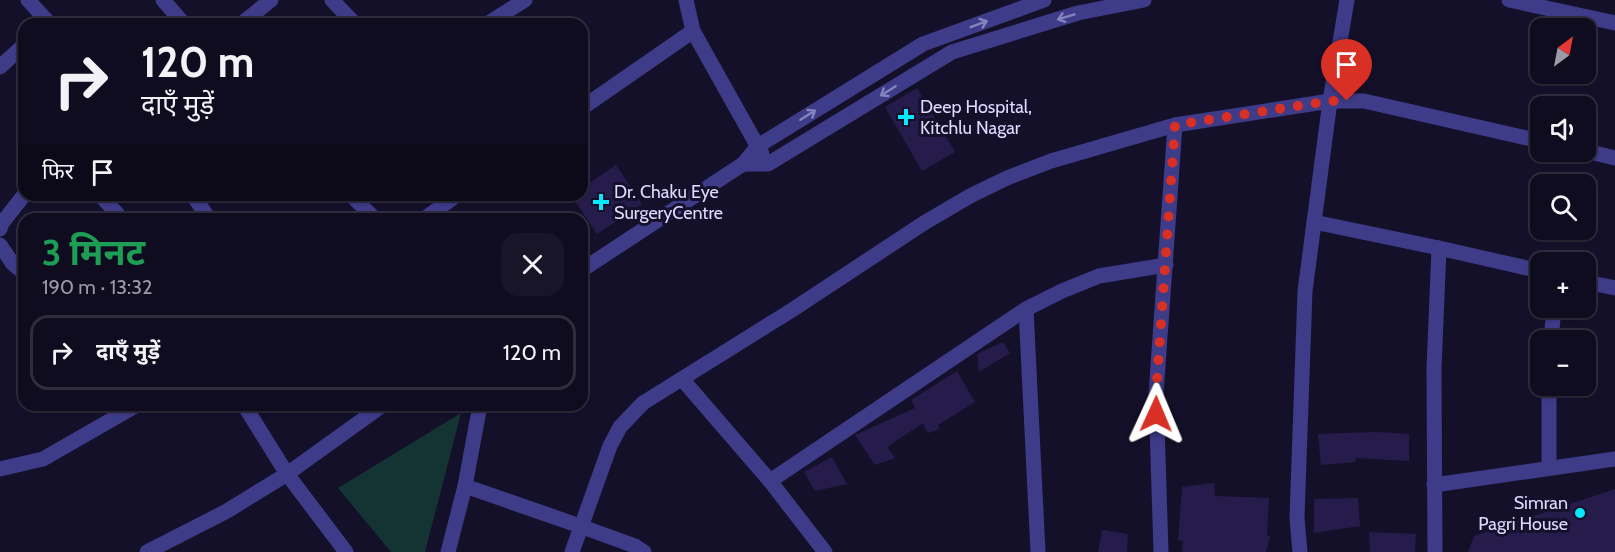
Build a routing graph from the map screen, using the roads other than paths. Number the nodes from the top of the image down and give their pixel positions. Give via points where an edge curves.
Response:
1 (28, 0) edge
2 (163, 0) edge
3 (271, 0) edge
4 (332, 0) edge
5 (525, 0) edge
6 (686, 0) edge
7 (1044, 0) edge
8 (1144, 0) edge
9 (1347, 0) edge
10 (1509, 0) edge
11 (44, 18) edge
12 (179, 18) edge
13 (248, 18) edge
14 (349, 18) edge
15 (496, 18) edge
16 (1615, 23) edge
17 (693, 31) junction
18 (18, 50) edge
19 (0, 67) edge
20 (1330, 101) junction
21 (588, 104) edge
22 (1175, 125) junction
23 (1530, 139) edge
24 (758, 146) junction
25 (1596, 153) edge
26 (1615, 158) edge
27 (743, 164) junction
28 (768, 164) junction
29 (19, 201) edge
30 (106, 201) edge
31 (357, 201) edge
32 (449, 201) edge
33 (116, 213) edge
34 (369, 213) edge
35 (432, 213) edge
36 (1314, 222) junction
37 (0, 229) edge
38 (0, 245) edge
39 (1439, 248) junction
40 (1166, 265) junction
41 (588, 266) edge
42 (18, 268) edge
43 (1530, 269) edge
44 (1596, 284) edge
45 (1615, 288) edge
46 (1026, 309) junction
47 (682, 379) junction
48 (1549, 396) edge
49 (127, 411) edge
50 (248, 411) edge
51 (375, 411) edge
52 (479, 411) edge
53 (1615, 459) edge
54 (1549, 468) junction
55 (0, 469) edge
56 (287, 474) junction
57 (770, 481) junction
58 (1434, 485) junction
59 (465, 486) junction
60 (580, 526) junction
61 (147, 552) edge
62 (346, 552) edge
63 (448, 552) edge
64 (572, 552) edge
65 (644, 552) edge
66 (825, 552) edge
67 (1038, 552) edge
68 (1161, 552) edge
69 (1300, 552) edge
70 (1435, 552) edge

1 - 11 street
2 - 12 street
3 - 13 street
4 - 14 street
5 - 15 street
6 - 17 street
24 -> 7 street via 923,44
8 -> 28 street via 1078,13 952,52
9 - 20 street
10 - 16 street
17 - 21 street
17 - 24 street
18 - 19 street
20 - 22 street
20 - 23 street via 1364,101
20 - 36 street
22 - 40 street
22 - 47 street via 1052,161 970,196
24 - 27 street
24 - 28 street
25 - 26 street
27 - 28 street
27 - 41 street
29 - 37 street
30 - 33 street
31 - 34 street
32 - 35 street
36 - 39 street
36 - 69 street via 1305,291 1297,518
38 - 42 street
39 - 43 street
39 - 58 street
40 - 46 street via 1090,279
40 - 68 street via 1156,394
44 - 45 street
46 - 57 street
46 - 67 street
47 - 57 street
47 - 60 street via 643,403 621,427
48 - 54 street
49 - 55 street via 43,459
50 - 56 street
51 - 56 street
52 - 59 street
53 - 54 street
54 - 58 street
56 - 61 street
56 - 62 street
57 - 66 street
58 - 70 street
59 - 60 street
59 - 63 street
60 - 64 street
60 - 65 street

